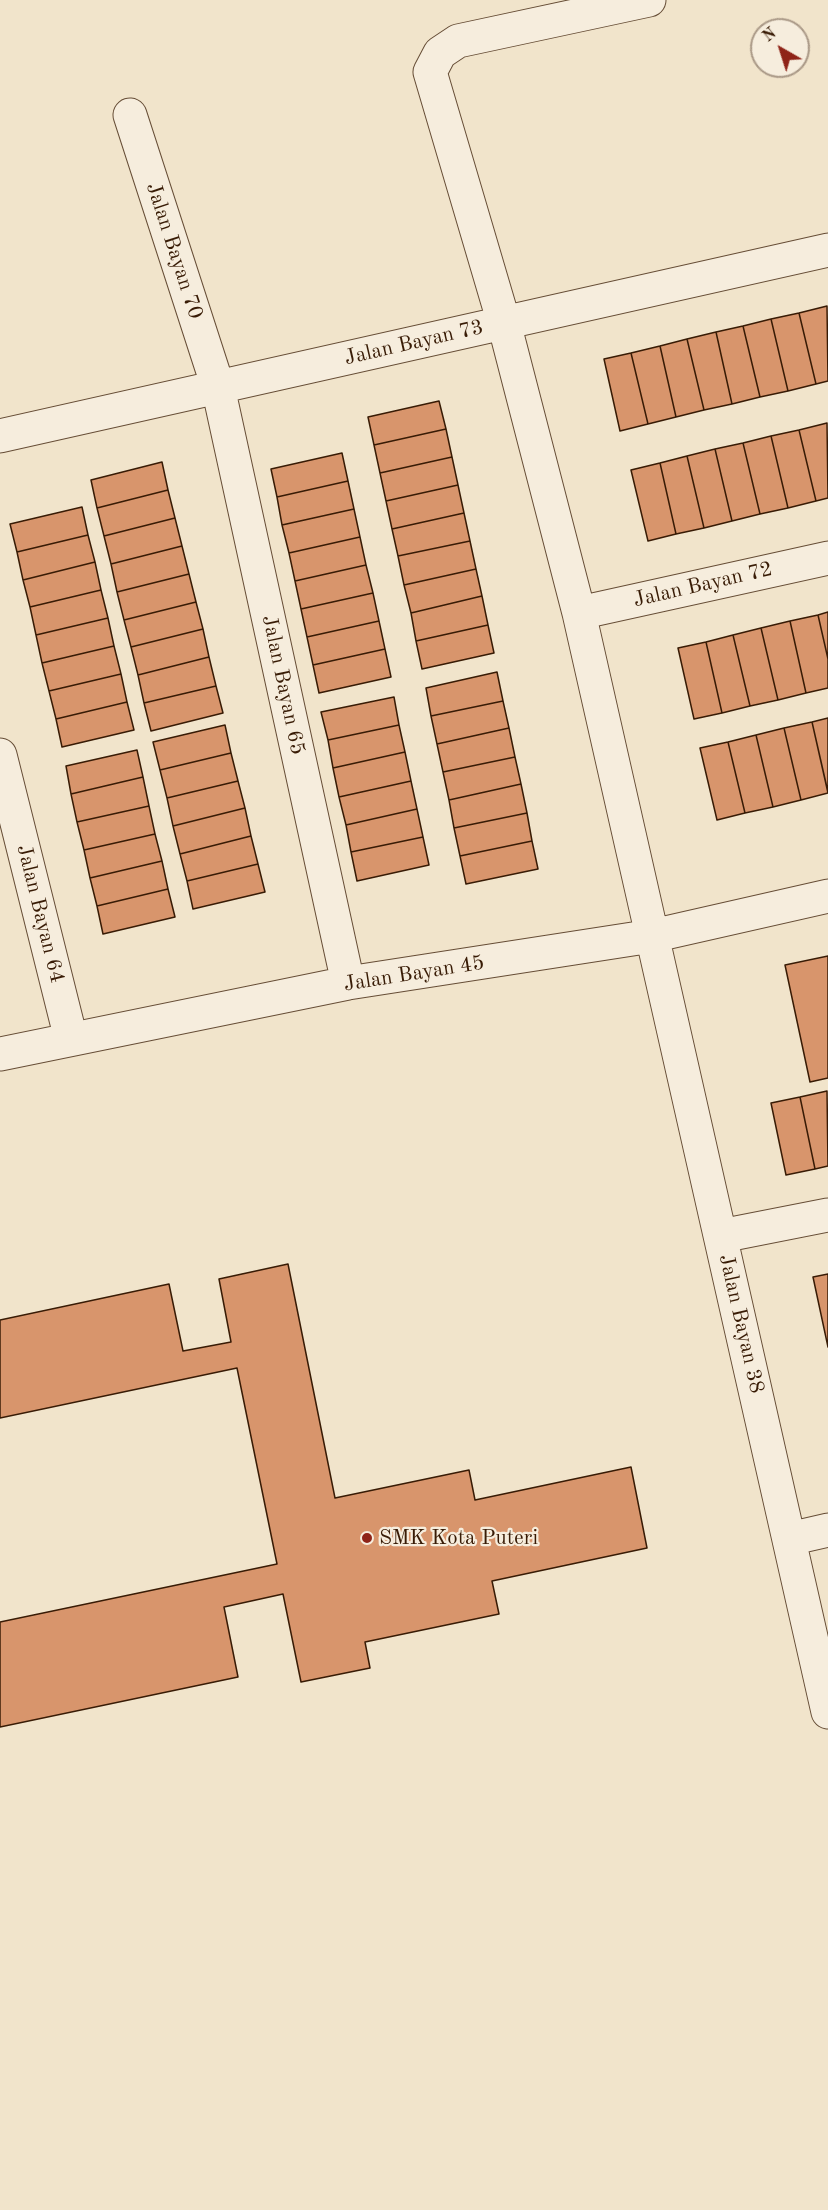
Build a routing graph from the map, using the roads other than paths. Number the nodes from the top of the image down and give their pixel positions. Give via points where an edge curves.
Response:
1 (650, 0) edge
2 (130, 115) dead end
3 (828, 250) edge
4 (504, 323) junction
5 (219, 387) junction
6 (0, 436) edge
7 (828, 558) edge
8 (579, 613) junction
9 (0, 755) edge
10 (828, 896) edge
11 (652, 936) junction
12 (348, 983) junction
13 (71, 1039) junction
14 (0, 1054) edge
15 (828, 1215) edge
16 (721, 1236) junction
17 (828, 1530) edge
18 (789, 1539) junction
19 (828, 1712) edge

1 - 4 street, Jalan Bayan 38 via 458,41 440,53 430,72
2 - 5 street, Jalan Bayan 70
3 - 4 street, Jalan Bayan 73
4 - 5 street, Jalan Bayan 73
4 - 8 street, Jalan Bayan 38
5 - 6 street, Jalan Bayan 73
5 - 12 street, Jalan Bayan 65
7 - 8 street, Jalan Bayan 72
8 - 11 street, Jalan Bayan 38
9 - 13 street, Jalan Bayan 64
10 - 11 street, Jalan Bayan 45
11 - 12 street, Jalan Bayan 45
11 - 16 street, Jalan Bayan 38
12 - 13 street, Jalan Bayan 45
13 - 14 street, Jalan Bayan 45
15 - 16 street
16 - 18 street, Jalan Bayan 38
17 - 18 street
18 - 19 street, Jalan Bayan 38

